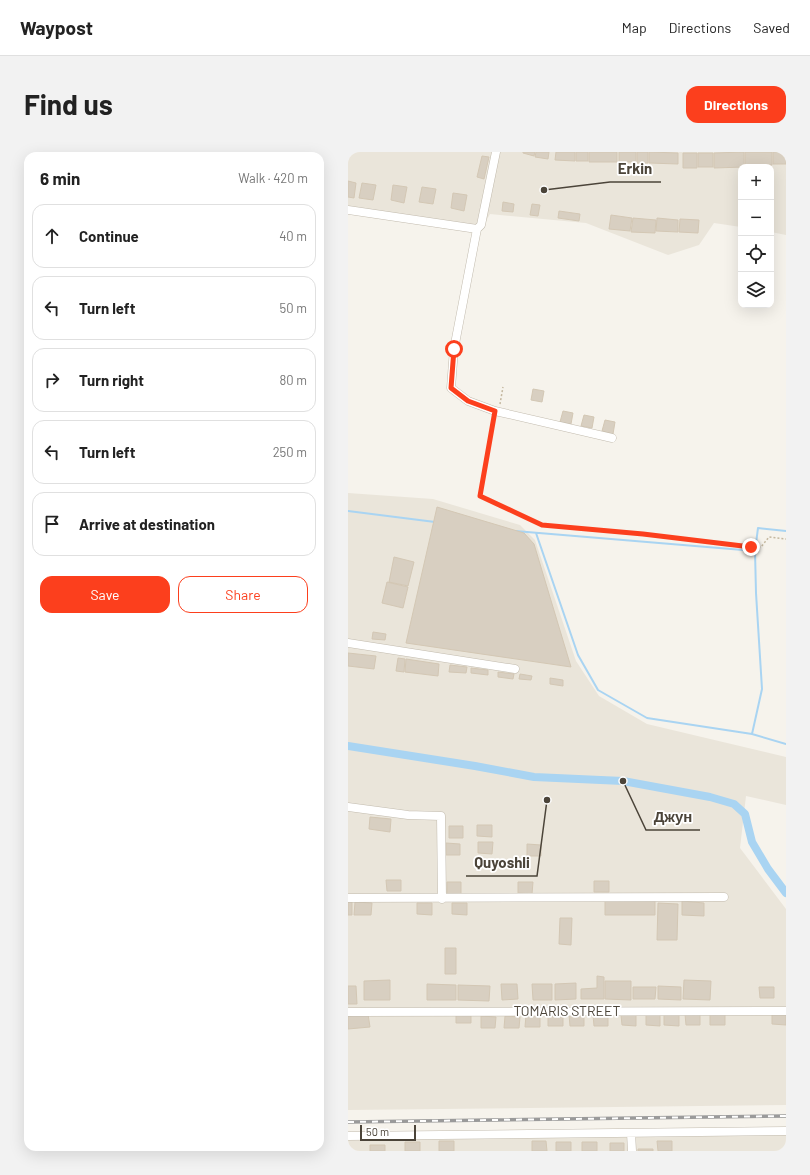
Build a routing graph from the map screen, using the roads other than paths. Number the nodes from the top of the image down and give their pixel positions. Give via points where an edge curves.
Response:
1 (496, 152) edge
2 (348, 210) edge
3 (477, 229) junction
4 (612, 438) dead end
5 (348, 642) edge
6 (515, 668) dead end
7 (348, 807) edge
8 (724, 897) dead end
9 (348, 898) edge
10 (442, 898) junction
11 (786, 1011) edge
12 (348, 1012) edge
13 (786, 1131) edge
14 (631, 1133) junction
15 (348, 1136) edge
16 (632, 1151) edge

1 - 3 street via 481,225
2 - 3 street
3 - 4 street via 454,349 451,388 468,401 496,412
5 - 6 street
7 - 10 street via 441,816
8 - 10 street
9 - 10 street
11 - 12 street, TOMARIS STREET
13 - 14 street
14 - 15 street
14 - 16 street

